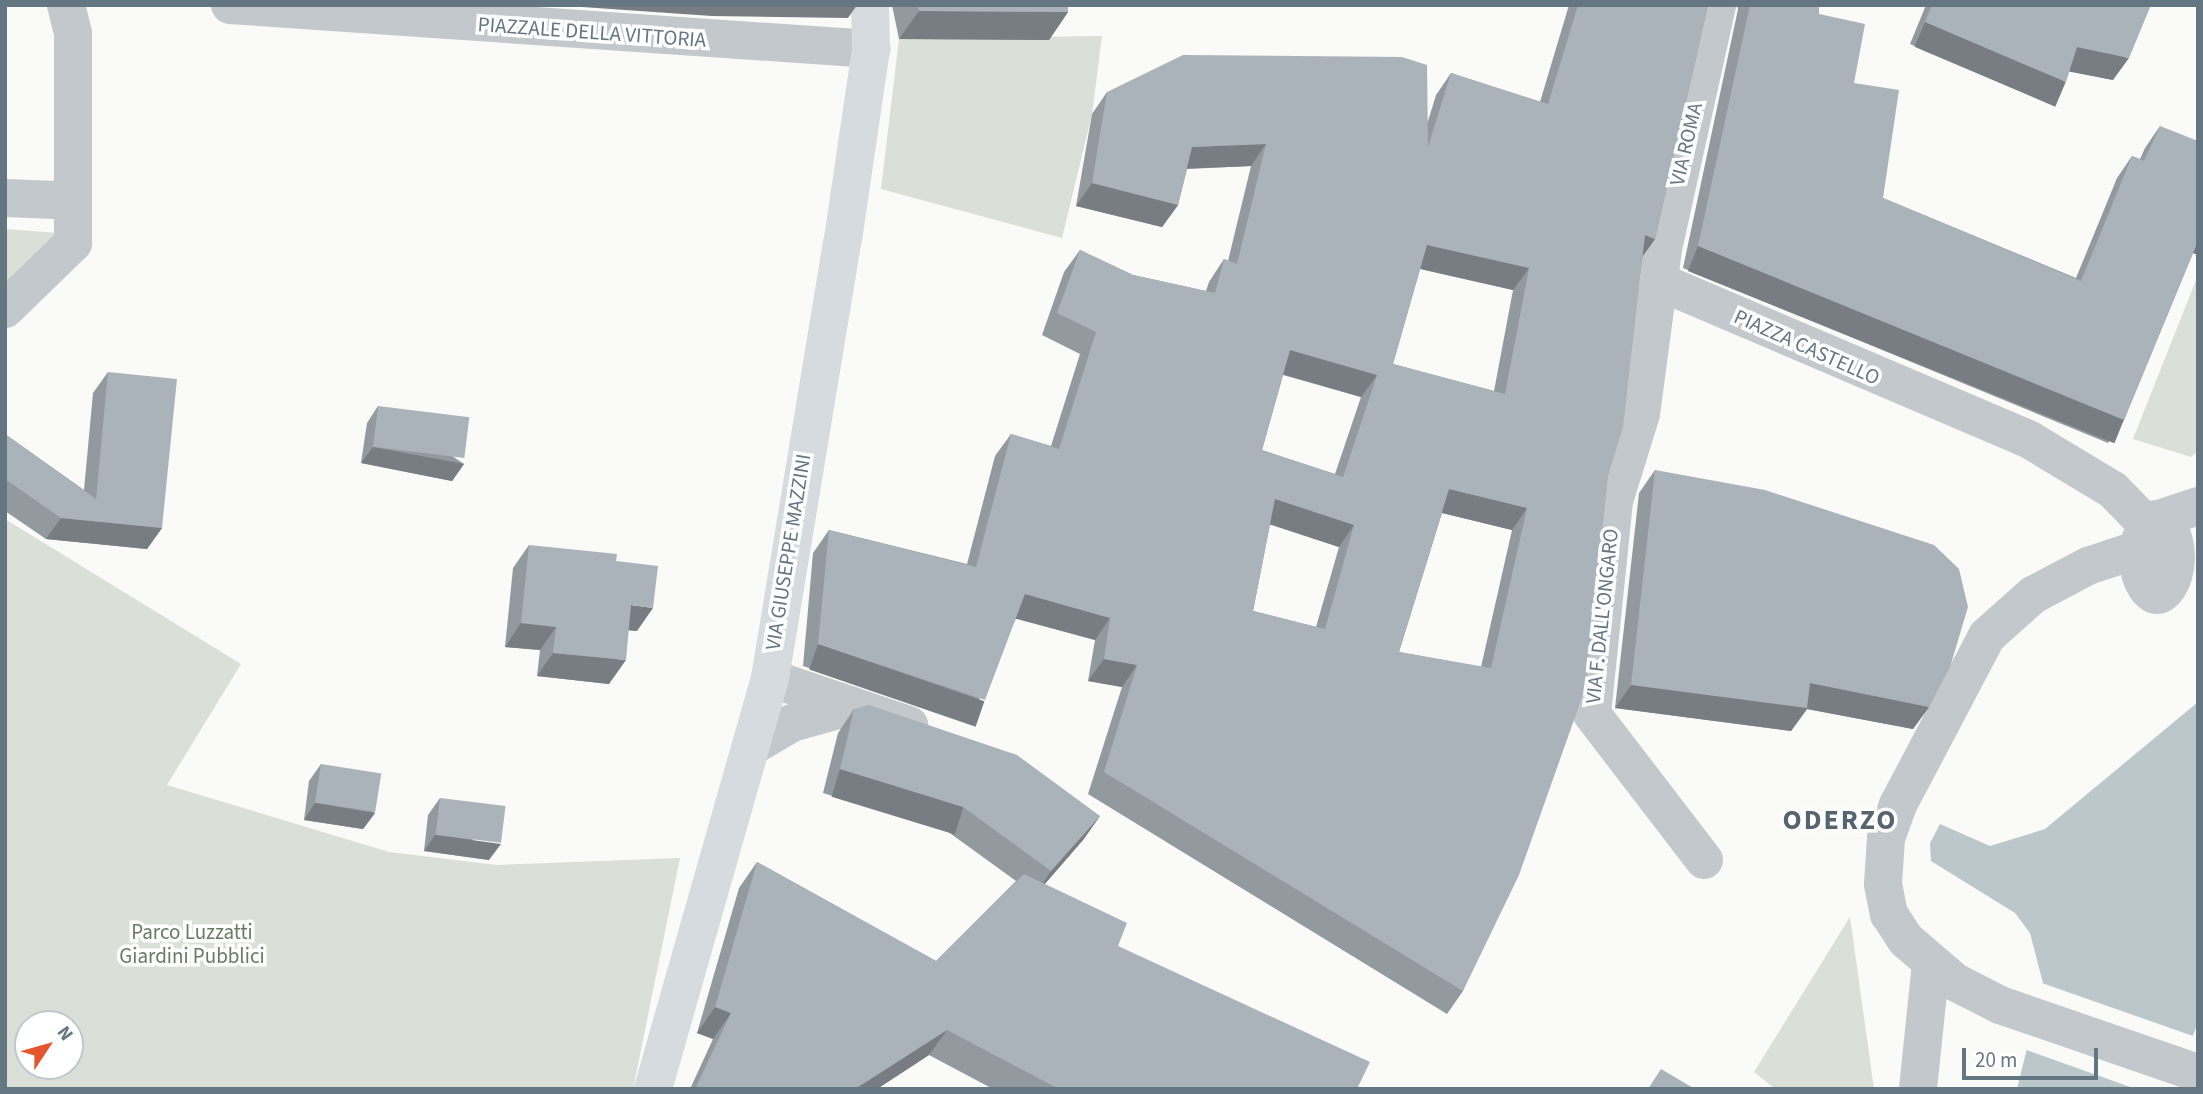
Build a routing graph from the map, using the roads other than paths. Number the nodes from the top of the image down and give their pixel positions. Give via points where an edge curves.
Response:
1 (66, 5) edge
2 (870, 5) edge
3 (1717, 5) edge
4 (244, 6) edge
5 (871, 49) junction
6 (72, 192) junction
7 (5, 198) edge
8 (1660, 282) junction
9 (5, 309) edge
10 (2198, 506) edge
11 (2163, 536) edge
12 (770, 678) junction
13 (853, 706) junction
14 (949, 738) edge
15 (752, 746) junction
16 (1704, 860) dead end
17 (1931, 964) junction
18 (2198, 1073) edge
19 (653, 1089) edge
20 (1918, 1089) edge

1 - 6 street via 73,33
2 - 5 street, VIA GIUSEPPE MAZZINI
3 - 8 street, VIA ROMA
4 - 5 street, PIAZZALE DELLA VITTORIA
5 - 12 street, VIA GIUSEPPE MAZZINI
6 - 7 street via 56,200
6 - 9 street via 73,243 67,254
8 - 11 street, PIAZZA CASTELLO via 2030,440 2113,490
8 - 16 street, VIA F. DALL'ONGARO via 1641,414 1614,501 1592,714
10 - 11 street
11 - 17 street via 2088,566 2033,595 1987,636 1953,692 1931,751 1898,806 1881,863 1889,914
12 - 13 street
12 - 15 street, VIA GIUSEPPE MAZZINI
13 - 14 street
13 - 15 street via 792,723
15 - 19 street, VIA GIUSEPPE MAZZINI
17 - 18 street via 1988,999
17 - 20 street

